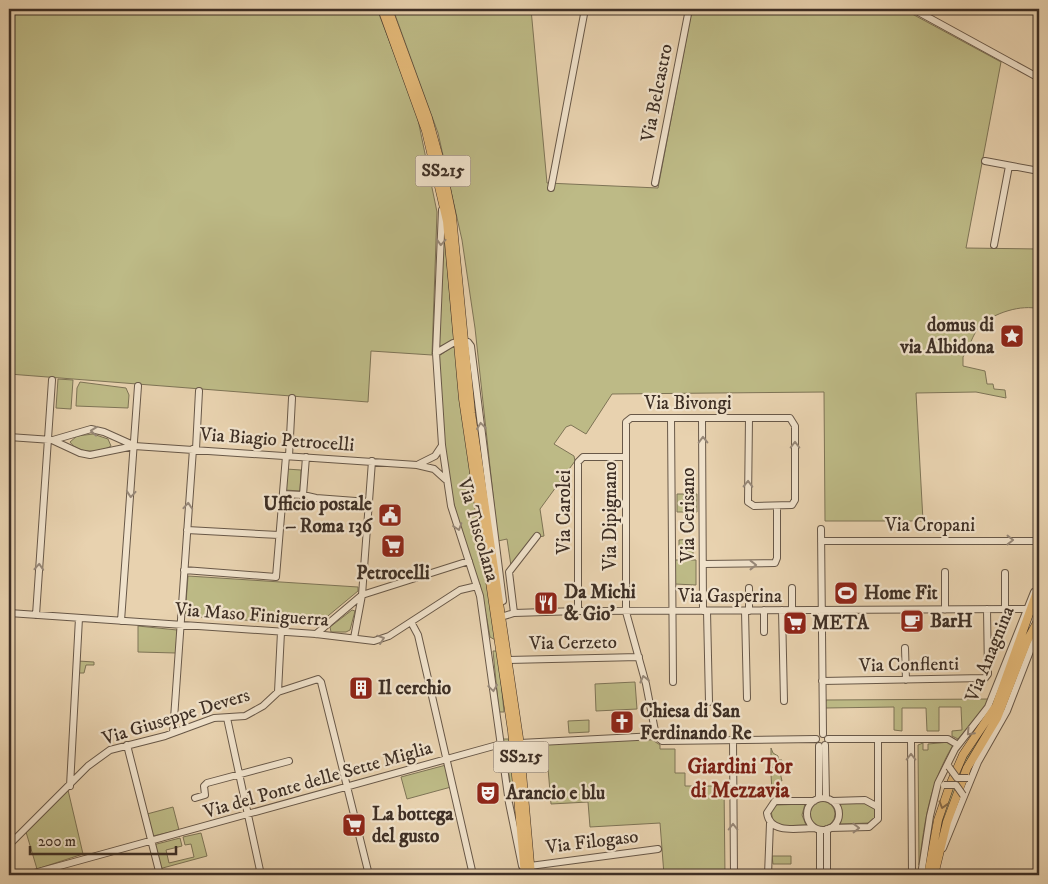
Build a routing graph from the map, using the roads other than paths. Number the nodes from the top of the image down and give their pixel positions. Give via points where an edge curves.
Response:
1 (382, 9) edge
2 (388, 9) edge
3 (585, 9) edge
4 (689, 9) edge
5 (913, 9) edge
6 (1039, 78) edge
7 (985, 161) dead end
8 (1009, 166) junction
9 (1039, 171) edge
10 (655, 183) dead end
11 (551, 188) dead end
12 (442, 194) junction
13 (994, 245) dead end
14 (461, 342) junction
15 (436, 353) junction
16 (52, 380) dead end
17 (138, 386) dead end
18 (199, 391) dead end
19 (292, 398) dead end
20 (672, 418) junction
21 (702, 418) junction
22 (749, 418) junction
23 (627, 420) joint
24 (70, 435) junction
25 (9, 437) edge
26 (117, 438) junction
27 (50, 440) junction
28 (134, 446) junction
29 (442, 446) junction
30 (69, 448) junction
31 (194, 449) junction
32 (113, 451) junction
33 (287, 456) junction
34 (306, 457) junction
35 (626, 457) junction
36 (372, 461) junction
37 (417, 465) junction
38 (486, 474) junction
39 (446, 480) junction
40 (283, 494) junction
41 (303, 495) junction
42 (369, 502) junction
43 (777, 506) junction
44 (485, 511) junction
45 (187, 530) junction
46 (821, 530) dead end
47 (280, 535) junction
48 (538, 536) dead end
49 (821, 541) junction
50 (1039, 541) edge
51 (469, 561) junction
52 (704, 564) junction
53 (184, 570) junction
54 (945, 572) dead end
55 (1005, 573) dead end
56 (495, 574) junction
57 (1039, 584) edge
58 (477, 586) junction
59 (749, 588) dead end
60 (792, 588) dead end
61 (362, 595) junction
62 (504, 601) junction
63 (987, 609) junction
64 (1005, 609) junction
65 (1026, 609) junction
66 (764, 610) junction
67 (782, 610) junction
68 (792, 610) junction
69 (946, 610) junction
70 (578, 611) junction
71 (673, 611) junction
72 (705, 611) junction
73 (747, 611) junction
74 (821, 611) junction
75 (626, 612) junction
76 (9, 613) edge
77 (514, 613) junction
78 (36, 615) junction
79 (501, 617) junction
80 (79, 618) junction
81 (1039, 619) edge
82 (121, 621) junction
83 (411, 622) junction
84 (180, 625) junction
85 (1039, 628) edge
86 (281, 632) junction
87 (764, 632) dead end
88 (316, 634) junction
89 (354, 638) junction
90 (486, 639) junction
91 (502, 642) junction
92 (905, 648) dead end
93 (639, 657) junction
94 (508, 660) junction
95 (906, 680) junction
96 (822, 681) junction
97 (673, 682) dead end
98 (278, 692) junction
99 (747, 698) dead end
100 (784, 701) dead end
101 (709, 702) dead end
102 (227, 718) junction
103 (173, 733) junction
104 (822, 734) junction
105 (656, 736) junction
106 (816, 739) junction
107 (878, 739) junction
108 (911, 739) junction
109 (733, 740) junction
110 (520, 742) junction
111 (824, 743) junction
112 (501, 744) junction
113 (127, 745) junction
114 (958, 745) junction
115 (951, 756) junction
116 (448, 759) junction
117 (289, 761) dead end
118 (240, 774) junction
119 (971, 776) junction
120 (70, 786) junction
121 (349, 787) junction
122 (508, 794) junction
123 (964, 797) junction
124 (195, 798) dead end
125 (521, 799) junction
126 (823, 799) junction
127 (876, 806) junction
128 (931, 811) junction
129 (249, 815) junction
130 (770, 823) junction
131 (823, 829) junction
132 (151, 842) junction
133 (9, 845) edge
134 (658, 849) dead end
135 (938, 860) junction
136 (527, 872) edge
137 (27, 875) edge
138 (160, 875) edge
139 (261, 875) edge
140 (369, 875) edge
141 (473, 875) edge
142 (734, 875) edge
143 (768, 875) edge
144 (820, 875) edge
145 (827, 875) edge
146 (912, 875) edge
147 (921, 875) edge
148 (928, 875) edge
149 (934, 875) edge

1 - 12 main road, Via Tuscolana / SS215 via 418,108
2 - 14 main road, Via Tuscolana / SS215 via 424,108 446,182 455,235
3 - 11 street
4 - 10 street, Via Belcastro
5 - 6 street
7 - 8 street
8 - 9 street
8 - 13 street
12 - 14 main road, Via Tuscolana / SS215 via 450,236
12 -> 15 street, Via Tuscolana
14 - 15 street
38 -> 14 street, Via Tuscolana via 471,346
14 - 44 main road, Via Tuscolana / SS215
14 - 91 main road, Via Tuscolana / SS215 via 470,449
15 - 29 street, Via Tuscolana
16 - 27 street
17 - 28 street
18 - 31 street
19 - 33 street
20 - 21 street, Via Bivongi
20 - 23 street, Via Bivongi
20 - 71 street, Via Cerisano
21 - 22 street, Via Bivongi
52 -> 21 street, Via Cerisano
43 -> 22 street, Via Bivongi via 753,506 748,502
43 -> 22 street, Via Bivongi via 791,506 795,501 795,423 789,418
23 - 35 street, Via Dipignano
26 -> 24 street, Via Biagio Petrocelli via 91,429
24 - 27 street, Via Biagio Petrocelli
24 - 30 street via 66,441
25 - 27 street, Via Biagio Petrocelli
26 - 28 street, Via Biagio Petrocelli
26 - 32 street
27 - 30 street, Via Biagio Petrocelli
78 -> 27 street
28 - 31 street, Via Biagio Petrocelli
28 - 32 street, Via Biagio Petrocelli
28 -> 82 street
29 - 37 street via 435,456
29 - 39 street, Via Tuscolana
30 - 32 street, Via Biagio Petrocelli via 90,455
31 - 33 street, Via Biagio Petrocelli
45 -> 31 street
33 - 34 street, Via Biagio Petrocelli
33 - 40 street
34 - 36 street, Via Biagio Petrocelli
34 - 41 street
35 - 70 street, Via Carolei via 584,457 578,462
35 - 75 street, Via Dipignano
36 - 37 street, Via Biagio Petrocelli
36 - 42 street
37 - 39 street, Via Biagio Petrocelli via 434,469
38 - 44 street
38 - 62 street, Via Tuscolana
39 -> 51 street, Via Tuscolana
40 - 41 street
40 - 47 street
41 - 42 street
42 - 61 street
52 -> 43 street via 775,563
44 - 56 main road, Via Tuscolana / SS215
45 - 47 street
45 - 53 street
46 - 49 street
47 - 53 street via 276,577
48 - 77 street via 509,572
49 -> 50 street, Via Cropani
49 - 74 street
51 - 58 street, Via Tuscolana
51 - 61 street
52 - 72 street, Via Cerisano
53 - 84 street
54 - 69 street
55 - 64 street
56 - 62 street
56 - 79 main road, Via Tuscolana / SS215
57 - 65 street, Via Anagnina
57 -> 148 main road, Via Anagnina via 996,706 963,754 950,785 938,820
58 - 83 street, Via Maso Finiguerra via 460,590
58 - 90 street, Via Tuscolana
59 - 73 street
60 - 68 street
61 - 88 street
61 - 89 street
62 - 77 street via 508,610
63 - 64 street, Via Gasperina
63 - 69 street, Via Gasperina
63 - 95 street, Via Conflenti via 986,678
64 - 65 street, Via Gasperina
65 -> 114 street, Via Anagnina via 990,704
66 - 67 street, Via Gasperina
66 - 73 street, Via Gasperina
66 - 87 street
67 - 68 street, Via Gasperina
67 - 100 street
68 - 74 street, Via Gasperina
69 - 74 street, Via Gasperina
70 - 75 street, Via Gasperina
70 - 77 street, Via Gasperina
71 - 72 street, Via Gasperina
71 - 75 street, Via Gasperina
71 - 97 street, Via Cerisano
72 - 73 street, Via Gasperina
72 - 101 street, Via Cerisano
73 - 99 street
74 - 96 street
75 - 93 street, Via Dipignano
76 - 78 street, Via Maso Finiguerra
77 - 79 street, Via Gasperina
78 - 80 street, Via Maso Finiguerra
79 - 91 main road, Via Tuscolana / SS215
80 - 82 street, Via Maso Finiguerra
80 - 120 street
81 - 135 main road, Via Anagnina via 997,718 967,768 947,822
82 - 84 street, Via Maso Finiguerra
89 -> 83 street, Via Maso Finiguerra via 379,641
83 - 116 street via 418,635
84 - 86 street, Via Maso Finiguerra
84 - 103 street
85 - 119 street, Via Anagnina via 1007,711
86 - 88 street, Via Maso Finiguerra
86 - 98 street
88 - 89 street, Via Maso Finiguerra
90 - 91 street via 491,643
90 -> 112 street, Via Tuscolana
91 - 94 main road, Via Tuscolana / SS215
91 - 125 main road, Via Tuscolana / SS215
92 - 95 street
93 - 94 street, Via Cerzeto
105 -> 93 street, Via Dipignano
94 - 110 main road, Via Tuscolana / SS215
95 - 96 street, Via Conflenti
96 - 104 street
98 - 102 street, Via Giuseppe Devers via 253,712
98 - 121 street, Via Giuseppe Devers via 320,679
102 - 103 street, Via Giuseppe Devers via 214,718
102 - 118 street
103 - 113 street, Via Giuseppe Devers
104 - 106 street
104 - 111 street
105 - 109 street via 662,741
105 - 110 street
106 - 109 street
106 - 111 street
107 - 108 street
107 - 111 street
107 - 127 street via 879,799
108 - 114 street via 949,739
146 -> 108 street
142 -> 109 street
110 - 125 main road, Via Tuscolana / SS215
111 - 126 street
112 - 116 street, Via del Ponte delle Sette Miglia
112 - 122 street, Via Tuscolana
113 - 120 street, Via Giuseppe Devers via 101,756
113 - 132 street
114 - 115 street, Via Anagnina
115 - 119 street, bridge via 949,767 957,778
115 - 128 street, Via Anagnina via 938,783
116 - 121 street, Via del Ponte delle Sette Miglia
116 - 141 street
117 - 118 street
118 - 124 street via 207,783 205,795
118 - 129 street
119 - 123 street, Via Anagnina
120 - 133 street, Via Giuseppe Devers
121 - 129 street, Via del Ponte delle Sette Miglia
121 - 140 street
122 - 125 street via 513,800
122 - 136 street, Via Tuscolana via 518,852
123 - 128 street, bridge via 956,785 944,785
123 - 135 street, Via Anagnina
125 - 136 main road, Via Tuscolana / SS215
126 - 127 street via 868,800
126 - 130 street via 775,801 768,811
126 - 131 street via 838,808 839,817
126 - 131 street via 810,804 807,814 808,820
131 -> 127 street via 869,827 878,819
128 - 147 street, Via Anagnina
129 - 132 street, Via del Ponte delle Sette Miglia
129 - 139 street
130 - 131 street via 780,828
130 - 143 street
131 - 144 street
131 - 145 street
132 - 137 street, Via del Ponte delle Sette Miglia
132 - 138 street
134 - 136 street, Via Filogaso
135 - 149 main road, Via Anagnina

